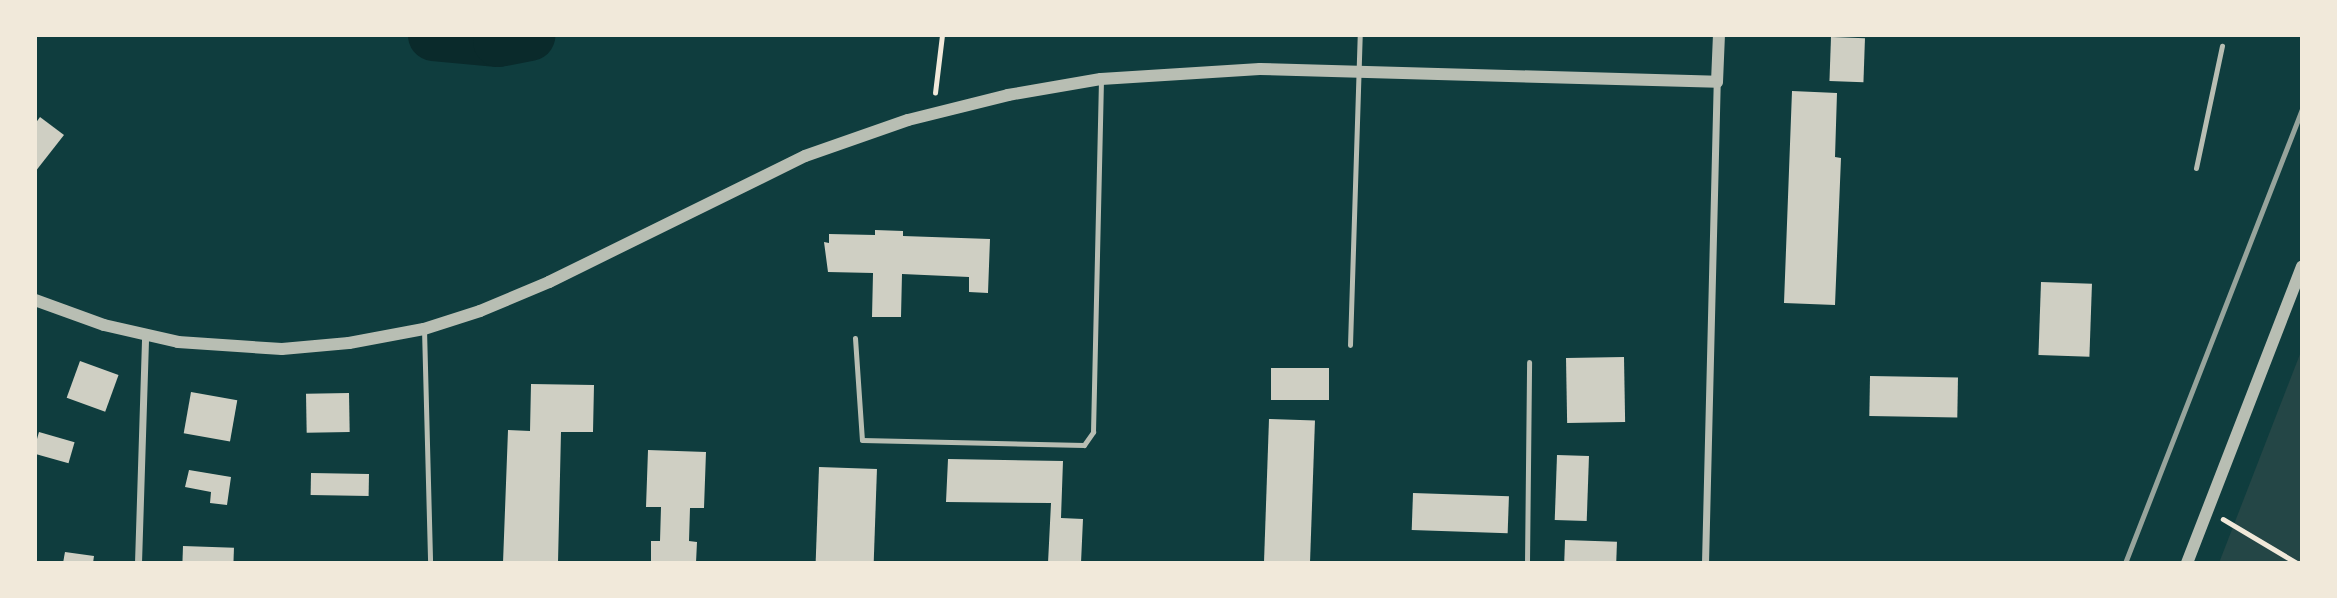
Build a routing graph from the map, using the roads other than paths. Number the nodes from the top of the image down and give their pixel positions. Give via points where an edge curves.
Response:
1 (1360, 35) edge
2 (1719, 35) edge
3 (2222, 46) dead end
4 (1359, 72) junction
5 (1101, 79) junction
6 (1717, 82) junction
7 (2196, 168) dead end
8 (2302, 267) edge
9 (35, 300) edge
10 (424, 329) junction
11 (145, 335) junction
12 (855, 338) dead end
13 (1350, 345) dead end
14 (1529, 362) dead end
15 (138, 563) edge
16 (430, 563) edge
17 (1527, 563) edge
18 (1705, 563) edge
19 (2187, 563) edge

1 - 4 lane
2 - 6 street
3 - 7 lane
4 - 5 street via 1259,69
4 - 6 street
4 - 13 lane
5 - 10 street via 933,113 805,156 549,282
5 - 12 lane via 1093,432 1084,445 862,440
6 - 18 street
8 - 19 street
9 - 11 street
10 - 11 street via 349,344 282,349
10 - 16 lane
11 - 15 street
14 - 17 lane

